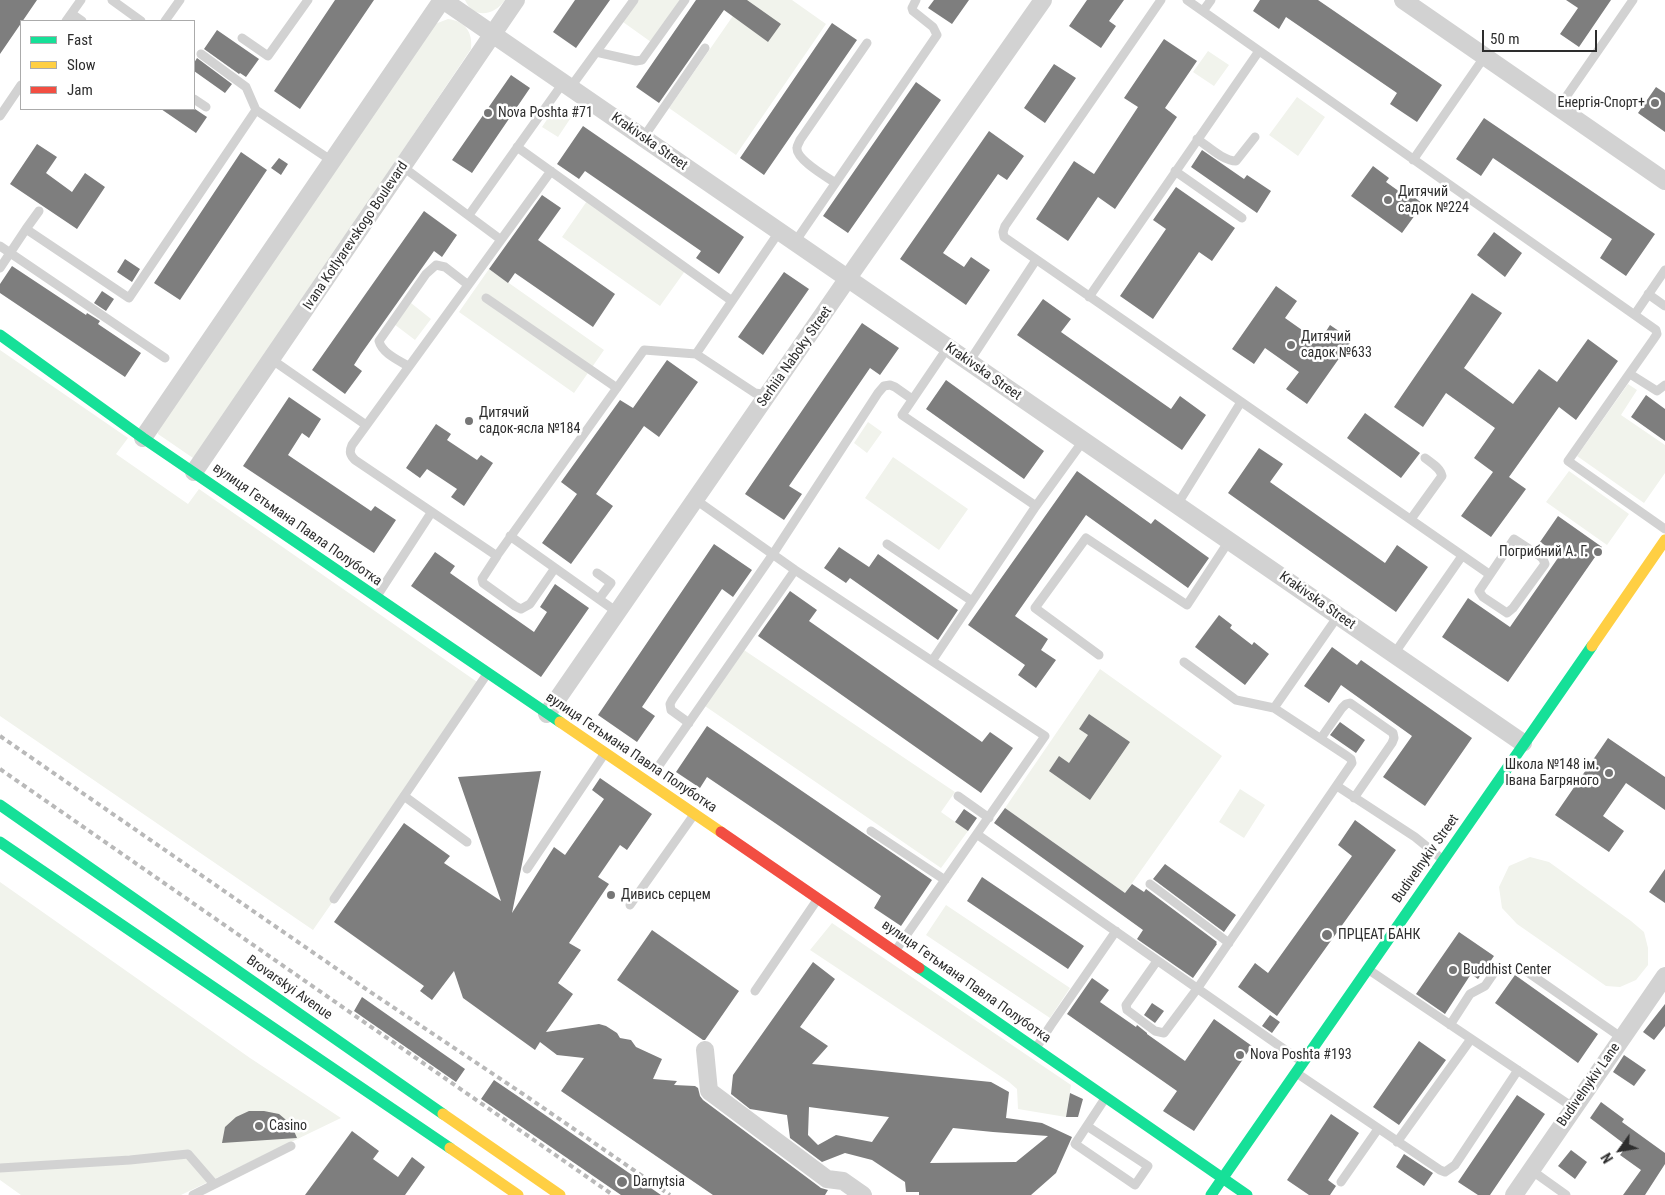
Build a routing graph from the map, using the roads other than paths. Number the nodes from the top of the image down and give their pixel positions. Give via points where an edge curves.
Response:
1 (81, 0) edge
2 (112, 0) edge
3 (180, 0) edge
4 (308, 0) edge
5 (442, 0) edge
6 (516, 0) edge
7 (634, 0) edge
8 (685, 0) edge
9 (916, 0) edge
10 (1043, 0) edge
11 (1160, 0) edge
12 (1187, 0) edge
13 (1211, 0) edge
14 (1403, 0) edge
15 (1633, 0) edge
16 (1203, 11) junction
17 (69, 18) edge
18 (140, 20) edge
19 (166, 20) edge
20 (493, 35) junction
21 (242, 38) dead end
22 (867, 43) dead end
23 (705, 48) dead end
24 (1259, 51) junction
25 (596, 52) junction
26 (201, 54) dead end
27 (1485, 56) junction
28 (567, 85) junction
29 (20, 86) edge
30 (195, 100) edge
31 (206, 107) dead end
32 (1559, 107) junction
33 (256, 110) junction
34 (0, 116) edge
35 (1255, 137) dead end
36 (644, 138) junction
37 (1197, 138) junction
38 (517, 147) junction
39 (1414, 160) junction
40 (332, 161) junction
41 (403, 167) junction
42 (551, 171) junction
43 (1175, 171) junction
44 (1665, 181) edge
45 (834, 182) junction
46 (39, 211) dead end
47 (468, 216) junction
48 (1242, 218) dead end
49 (26, 229) junction
50 (779, 232) junction
51 (500, 238) junction
52 (795, 242) junction
53 (0, 246) edge
54 (10, 253) junction
55 (1036, 260) junction
56 (0, 268) edge
57 (1665, 270) edge
58 (849, 279) junction
59 (467, 284) junction
60 (1648, 294) junction
61 (1089, 297) junction
62 (486, 298) dead end
63 (732, 301) junction
64 (1665, 306) edge
65 (1635, 314) junction
66 (0, 335) edge
67 (948, 347) junction
68 (696, 354) junction
69 (165, 358) dead end
70 (272, 359) junction
71 (969, 362) junction
72 (408, 366) junction
73 (1630, 374) junction
74 (1665, 385) edge
75 (617, 388) junction
76 (769, 395) junction
77 (912, 399) junction
78 (1241, 402) junction
79 (366, 425) junction
80 (143, 438) junction
81 (1084, 441) junction
82 (1425, 458) dead end
83 (194, 472) junction
84 (696, 500) junction
85 (1177, 505) junction
86 (1036, 506) junction
87 (432, 513) junction
88 (1411, 519) junction
89 (1665, 529) edge
90 (510, 536) junction
91 (1665, 540) edge
92 (1230, 541) junction
93 (887, 544) dead end
94 (772, 554) junction
95 (1462, 556) junction
96 (496, 557) junction
97 (555, 568) junction
98 (795, 570) junction
99 (597, 573) dead end
100 (1489, 574) junction
101 (376, 598) junction
102 (599, 599) junction
103 (972, 602) junction
104 (617, 612) junction
105 (1338, 616) junction
106 (1099, 654) dead end
107 (1394, 654) junction
108 (932, 661) junction
109 (1184, 662) dead end
110 (487, 674) junction
111 (1274, 708) junction
112 (547, 714) junction
113 (689, 723) junction
114 (1320, 738) junction
115 (1523, 743) junction
116 (606, 753) junction
117 (658, 767) dead end
118 (1337, 786) junction
119 (404, 796) junction
120 (958, 796) dead end
121 (1354, 798) junction
122 (0, 805) edge
123 (694, 813) junction
124 (990, 818) junction
125 (871, 831) dead end
126 (978, 835) junction
127 (0, 842) edge
128 (467, 842) dead end
129 (1444, 860) junction
130 (528, 869) dead end
131 (945, 880) junction
132 (1150, 884) dead end
133 (334, 899) dead end
134 (818, 899) junction
135 (630, 905) dead end
136 (1116, 931) junction
137 (1229, 942) junction
138 (895, 952) junction
139 (1157, 961) junction
140 (1498, 967) dead end
141 (1368, 969) junction
142 (1526, 971) dead end
143 (1665, 976) edge
144 (1197, 989) junction
145 (755, 991) dead end
146 (1450, 1025) junction
147 (1622, 1038) junction
148 (1471, 1039) junction
149 (1036, 1049) junction
150 (705, 1050) dead end
151 (1303, 1063) junction
152 (1518, 1070) junction
153 (1296, 1073) junction
154 (1106, 1097) junction
155 (1574, 1108) junction
156 (1086, 1126) junction
157 (1378, 1129) junction
158 (1397, 1142) junction
159 (291, 1146) dead end
160 (0, 1168) edge
161 (1531, 1170) junction
162 (1223, 1178) junction
163 (1341, 1182) dead end
164 (214, 1184) junction
165 (193, 1195) edge
166 (518, 1195) edge
167 (560, 1195) edge
168 (863, 1195) edge
169 (1211, 1195) edge
170 (1247, 1195) edge
171 (1514, 1195) edge
172 (1566, 1195) edge

1 - 17 lane
2 - 18 lane
3 - 19 lane
4 - 21 lane via 268,56
5 - 20 street, Krakivska Street
5 - 40 street
6 - 20 street, Ivana Kotlyarevskogo Boulevard
7 - 25 lane
8 - 25 lane via 642,60
9 - 45 lane via 913,11 937,34
10 - 58 street, Serhiia Naboky Street
11 - 55 lane via 1005,226 1004,237
12 - 16 lane
13 - 16 lane
14 - 27 street
15 - 32 lane
16 - 24 lane
20 - 28 street, Krakivska Street
20 - 41 street, Ivana Kotlyarevskogo Boulevard
22 - 45 lane via 796,148 804,160
23 - 36 lane
24 - 37 lane
24 - 39 lane
25 - 28 lane
26 - 33 lane via 246,87
27 - 32 street
27 - 39 lane
28 - 36 street, Krakivska Street
28 - 38 lane
29 - 34 lane
30 - 31 lane
32 - 44 street
33 - 40 lane
33 - 49 lane via 129,298
35 - 37 lane via 1236,161 1231,161
36 - 50 street, Krakivska Street
37 - 43 lane
38 - 42 lane
38 - 47 lane
39 - 65 lane
40 - 80 street
41 - 47 lane
41 - 70 street, Ivana Kotlyarevskogo Boulevard
42 - 51 lane
42 - 63 lane
43 - 48 lane
43 - 61 lane
45 - 52 lane
46 - 49 lane
47 - 51 lane
49 - 54 lane
50 - 52 street, Krakivska Street
50 - 63 lane
51 - 59 lane
52 - 58 street, Krakivska Street
53 - 54 lane
54 - 56 lane
54 - 69 lane
55 - 61 lane
55 - 71 lane
57 - 60 lane
58 - 67 street, Krakivska Street
58 - 76 street, Serhiia Naboky Street
59 - 72 lane
59 - 72 lane via 445,267 436,265 426,274 379,341 380,346
60 - 64 lane
60 - 65 lane
61 - 78 lane
62 - 75 lane
63 - 68 lane
65 - 73 lane via 1652,326 1656,334
66 - 80 main road, вулиця Гетьмана Павла Полуботка
67 - 71 street, Krakivska Street
67 - 77 lane
68 - 75 lane via 644,350
68 - 76 lane via 755,393
70 - 79 lane
70 - 83 street, Ivana Kotlyarevskogo Boulevard
71 - 81 street, Krakivska Street
72 - 79 lane
73 - 74 lane via 1657,391
73 - 89 lane via 1568,461
75 - 90 lane
76 - 84 street, Serhiia Naboky Street
77 - 86 lane via 902,415
77 - 94 lane via 895,387 884,386
78 - 85 lane
78 - 88 lane
79 - 87 lane via 352,445 350,456
80 - 83 main road, вулиця Гетьмана Павла Полуботка
81 - 85 street, Krakivska Street
81 - 86 lane
82 - 88 lane via 1441,471 1442,476
83 - 101 main road, вулиця Гетьмана Павла Полуботка
84 - 94 lane
84 - 104 street, Serhiia Naboky Street
85 - 92 street, Krakivska Street
86 - 103 lane
87 - 96 lane
87 - 101 lane
88 - 95 lane
90 - 96 lane
90 - 97 lane
91 - 115 main road, Budivelnykiv Street
92 - 105 street, Krakivska Street
92 - 106 lane via 1187,605 1086,538 1035,608
93 - 103 lane
94 - 98 lane
94 - 113 lane via 670,704 671,710
95 - 100 lane
95 - 107 lane
96 - 97 lane via 484,574 483,583 521,609 530,604
97 - 102 lane
98 - 108 lane
98 - 113 lane
99 - 102 lane via 611,583
100 - 100 lane via 1479,591 1507,613 1542,568 1544,559 1514,538
101 - 110 main road, вулиця Гетьмана Павла Полуботка
102 - 104 lane
103 - 108 lane
104 - 112 street, Serhiia Naboky Street
105 - 107 street, Krakivska Street
105 - 111 lane
107 - 115 street, Krakivska Street
108 - 124 lane via 1045,736
109 - 111 lane via 1236,700
110 - 112 main road, вулиця Гетьмана Павла Полуботка
110 - 119 lane
111 - 114 lane
112 - 116 main road, вулиця Гетьмана Павла Полуботка
113 - 117 lane
114 - 118 lane via 1351,759 1350,767
114 - 121 lane via 1342,708 1350,703 1393,733 1392,743
115 - 129 main road, Budivelnykiv Street
116 - 123 main road, вулиця Гетьмана Павла Полуботка
116 - 130 lane
118 - 121 lane
118 - 137 lane
119 - 128 lane
119 - 133 lane
120 - 124 lane
121 - 129 lane
122 - 167 main road, Brovarskyi Avenue
123 - 134 main road, вулиця Гетьмана Павла Полуботка
123 - 135 lane
124 - 126 lane
125 - 131 lane
126 - 131 lane
126 - 136 lane
127 - 166 main road
129 - 141 main road, Budivelnykiv Street
131 - 138 lane
132 - 137 lane
134 - 138 main road, вулиця Гетьмана Павла Полуботка
134 - 145 lane
136 - 139 lane
136 - 149 lane
137 - 144 lane
138 - 149 main road, вулиця Гетьмана Павла Полуботка
139 - 144 lane
139 - 144 lane via 1126,1005 1127,1010 1155,1031 1164,1032
140 - 146 lane via 1485,986 1472,992
141 - 146 lane
141 - 151 main road, Budivelnykiv Street
142 - 147 lane
143 - 147 street, Budivelnykiv Lane
144 - 151 lane
146 - 148 lane
147 - 155 street, Budivelnykiv Lane
148 - 152 lane
148 - 158 lane
149 - 154 main road, вулиця Гетьмана Павла Полуботка
150 - 168 street via 709,1091 827,1179 843,1181
151 - 153 main road, Budivelnykiv Street
152 - 155 lane
152 - 158 lane via 1449,1170 1440,1170
153 - 157 lane
153 - 162 main road, Budivelnykiv Street
154 - 156 lane
154 - 162 main road, вулиця Гетьмана Павла Полуботка
155 - 161 street, Budivelnykiv Lane
156 - 156 lane via 1148,1166 1135,1185 1075,1144
157 - 158 lane
157 - 163 lane
159 - 164 lane
160 - 164 lane via 188,1154
161 - 171 street, Budivelnykiv Lane
161 - 172 lane
162 - 169 main road, Budivelnykiv Street
162 - 170 main road, вулиця Гетьмана Павла Полуботка
164 - 165 lane

